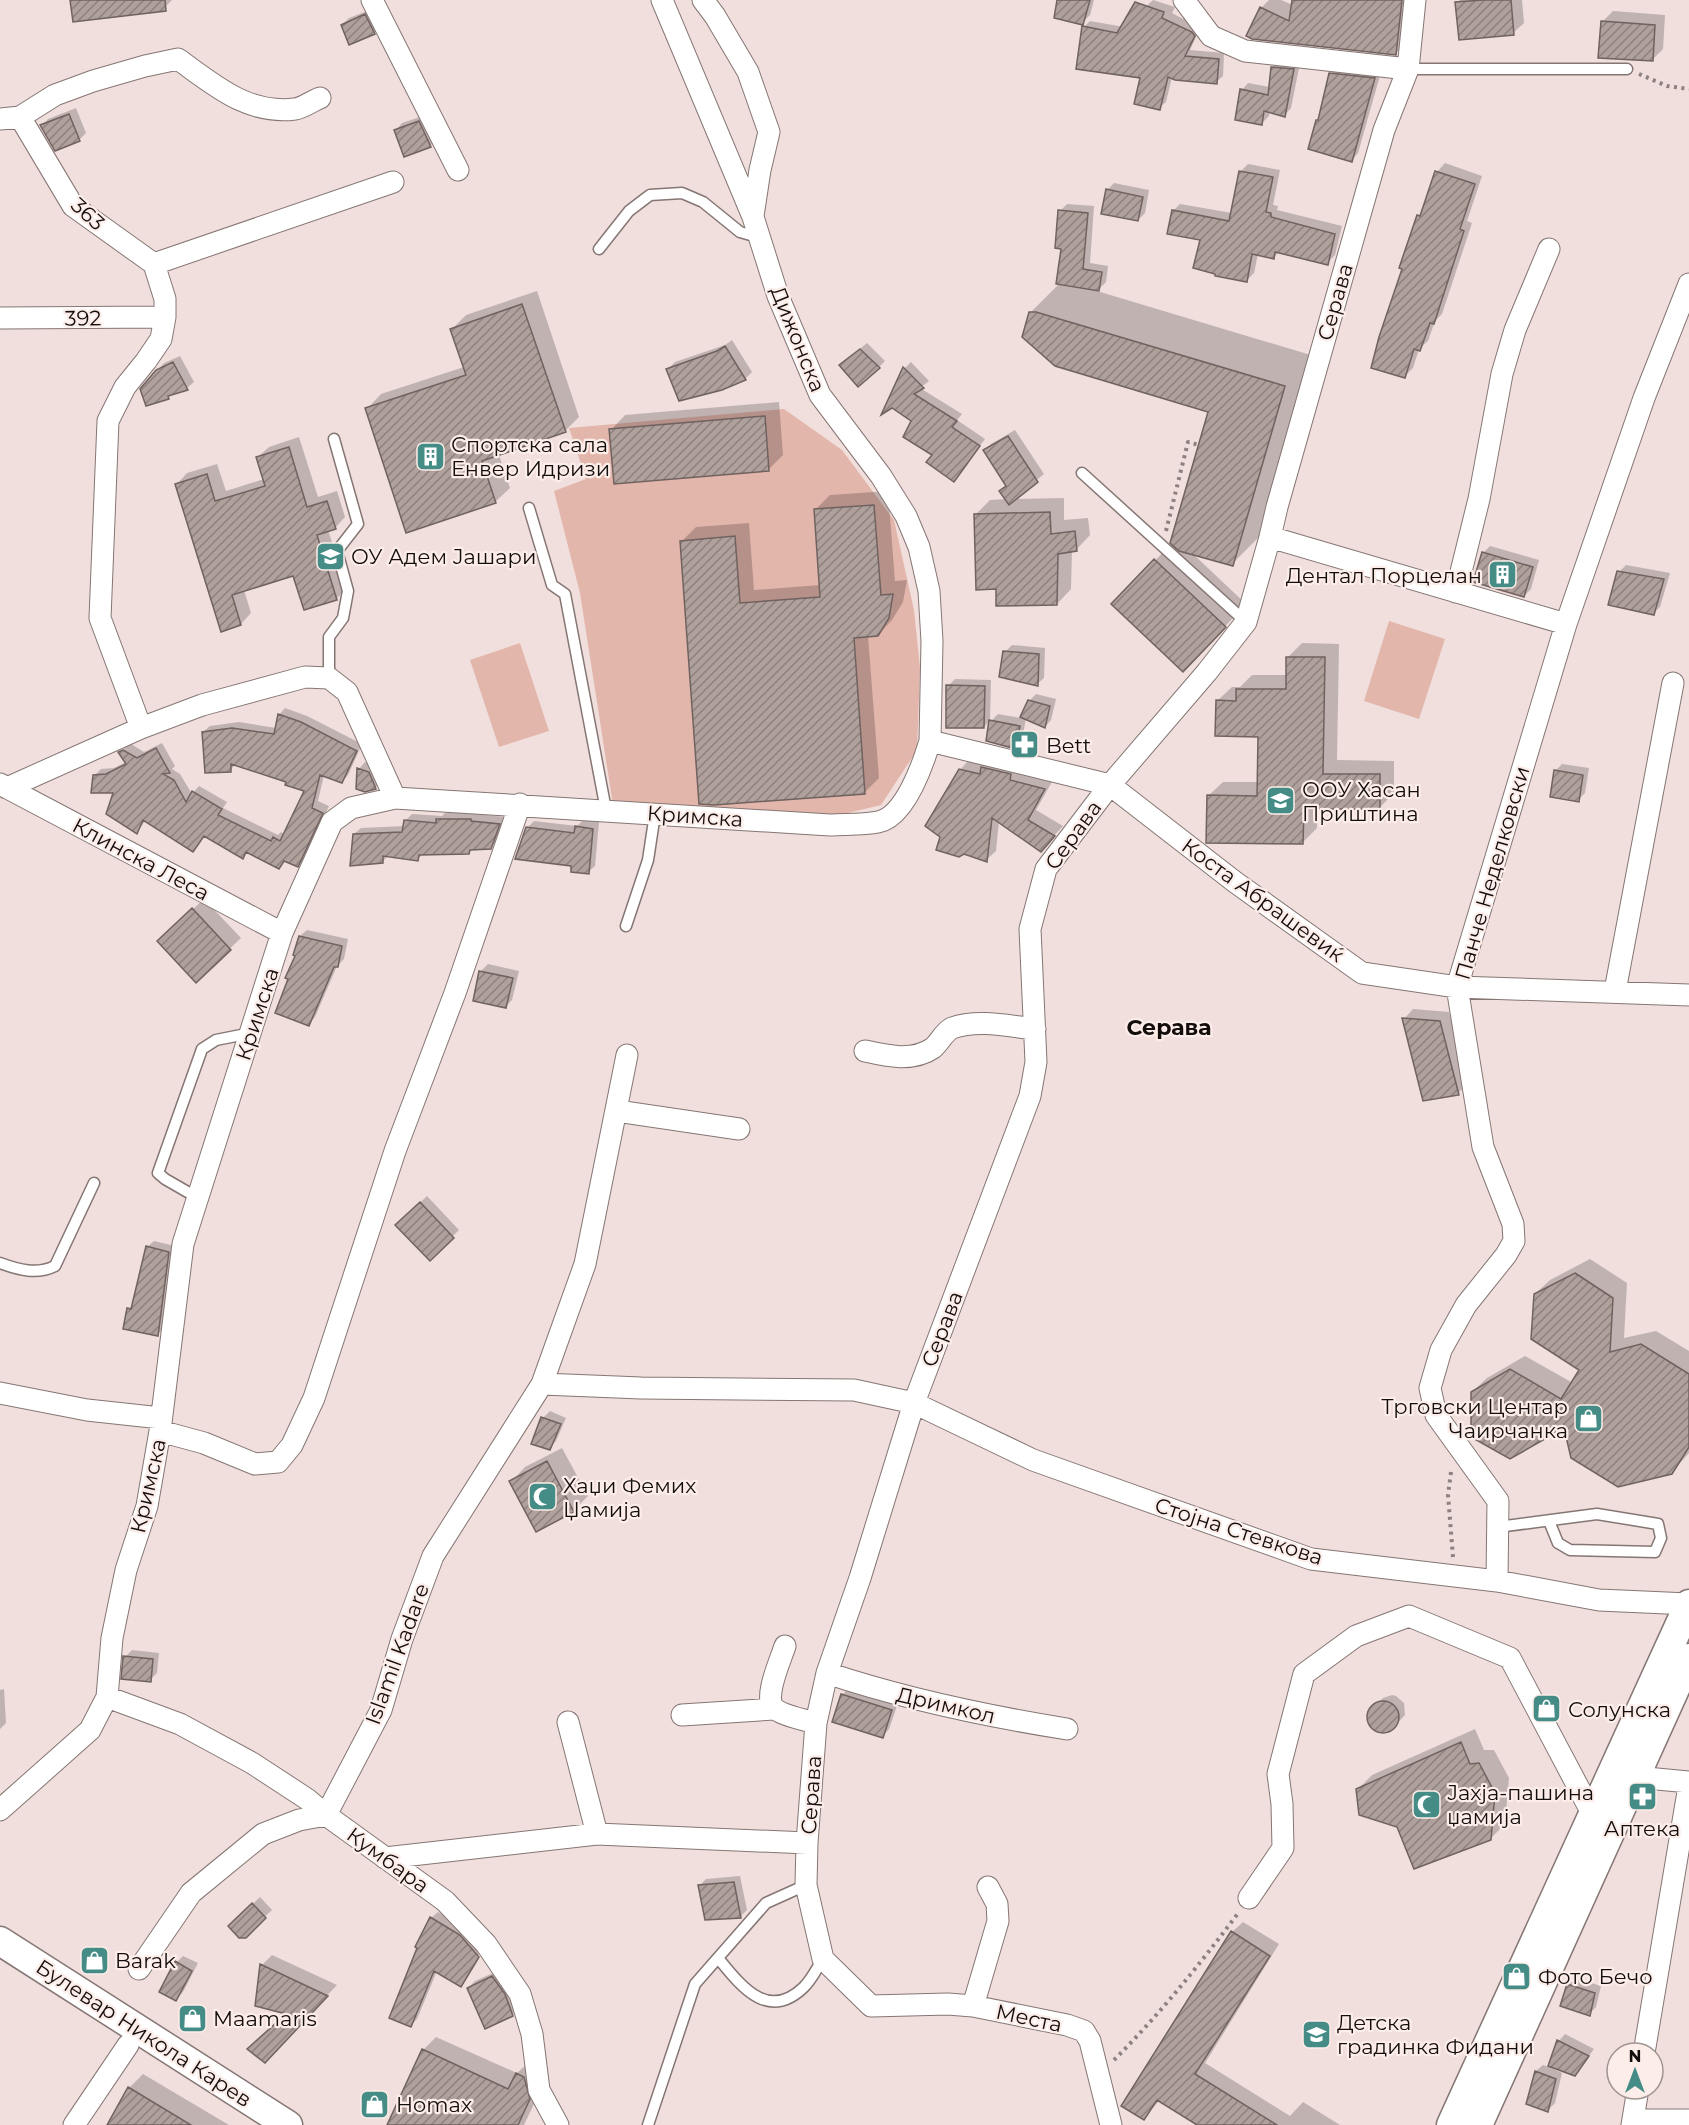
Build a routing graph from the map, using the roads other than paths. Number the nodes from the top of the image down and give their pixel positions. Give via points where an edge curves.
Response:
1 (372, 0) edge
2 (662, 0) edge
3 (703, 0) edge
4 (1184, 0) edge
5 (1415, 0) edge
6 (1408, 69) junction
7 (1627, 69) road end
8 (320, 98) dead end
9 (10, 118) edge
10 (458, 170) dead end
11 (393, 182) dead end
12 (753, 217) junction
13 (761, 238) junction
14 (599, 249) dead end
15 (1550, 249) dead end
16 (154, 264) junction
17 (1689, 284) edge
18 (165, 317) junction
19 (0, 318) edge
20 (334, 439) dead end
21 (1082, 473) dead end
22 (529, 508) dead end
23 (1270, 537) junction
24 (1456, 592) junction
25 (1246, 622) junction
26 (1566, 624) junction
27 (329, 678) junction
28 (1673, 683) dead end
29 (141, 728) junction
30 (930, 741) junction
31 (1110, 785) junction
32 (3, 786) edge
33 (395, 798) junction
34 (520, 804) junction
35 (606, 810) junction
36 (656, 814) junction
37 (626, 926) dead end
38 (282, 933) junction
39 (1457, 987) junction
40 (1615, 991) junction
41 (1689, 995) edge
42 (1035, 1029) junction
43 (251, 1033) junction
44 (865, 1051) dead end
45 (627, 1055) dead end
46 (617, 1111) junction
47 (739, 1129) dead end
48 (94, 1183) dead end
49 (198, 1198) junction
50 (0, 1263) edge
51 (542, 1384) junction
52 (0, 1393) edge
53 (914, 1403) junction
54 (161, 1425) junction
55 (1550, 1521) junction
56 (1498, 1527) junction
57 (1497, 1581) junction
58 (1689, 1604) edge
59 (785, 1646) dead end
60 (1689, 1658) edge
61 (827, 1673) junction
62 (107, 1697) junction
63 (774, 1709) junction
64 (682, 1715) dead end
65 (568, 1722) dead end
66 (816, 1723) junction
67 (1067, 1729) dead end
68 (1636, 1777) junction
69 (1689, 1784) edge
70 (0, 1810) edge
71 (326, 1815) junction
72 (1593, 1815) junction
73 (597, 1834) junction
74 (807, 1843) junction
75 (385, 1858) junction
76 (806, 1885) junction
77 (988, 1887) dead end
78 (1249, 1898) road end
79 (1680, 1899) edge
80 (0, 1941) edge
81 (718, 1958) junction
82 (823, 1959) junction
83 (139, 1969) dead end
84 (973, 2006) junction
85 (1647, 2041) edge
86 (128, 2045) dead end
87 (1636, 2101) edge
88 (1689, 2120) edge
89 (1632, 2122) edge
90 (74, 2125) edge
91 (288, 2125) edge
92 (558, 2125) edge
93 (648, 2125) edge
94 (1111, 2125) edge
95 (1452, 2125) edge
96 (1478, 2125) edge

1 - 10 street
2 - 12 street, Дижонска
3 - 12 street via 748,72 769,132
4 - 6 street via 1210,36 1245,51
5 - 6 street, Серава
6 - 7 lane
6 - 23 street, Серава via 1384,130
8 - 9 street via 296,109 246,104 178,60 93,81
9 - 16 street, 363 via 73,206
11 - 16 street
12 - 13 street, Дижонска
13 - 14 lane via 740,232 703,202 682,194 650,195 629,211
13 - 30 street, Дижонска via 778,296 820,395 881,476 906,516 919,547 929,591
15 - 24 street via 1515,330 1502,374 1479,499
16 - 18 street via 165,299
17 - 26 street, Панче Неделковски via 1644,398
18 - 19 street, 392
18 - 29 street via 161,339 114,405 105,444 100,618
20 - 27 lane via 358,524 337,551 348,591 343,618 329,637
21 - 25 lane
22 - 35 lane via 552,585 565,594
23 - 24 street
23 - 25 street, Серава
24 - 26 street
25 - 31 street, Серава
26 - 39 street, Панче Неделковски
27 - 29 street via 305,677 202,705
27 - 33 street via 346,692
28 - 40 street
29 - 32 street
30 - 31 street, Коста Абрашевиќ
30 - 36 street, Кримска via 908,794 880,822 830,825
31 - 39 street, Коста Абрашевиќ via 1234,882 1362,973
31 - 42 street, Серава via 1046,869 1030,929
32 - 38 street, Клинска Леса
33 - 34 street, Кримска
33 - 38 street, Кримска via 351,808 332,822
34 - 35 street, Кримска
34 - 54 street via 455,993 394,1151 314,1398 292,1445 278,1462 255,1464
35 - 36 street, Кримска
36 - 37 lane via 648,860
38 - 43 street, Кримска
39 - 40 street, Коста Абрашевиќ
39 - 56 street, Панче Неделковски via 1483,1147 1513,1224 1514,1241 1467,1305 1442,1350 1430,1388 1437,1415 1498,1501
40 - 41 street, Коста Абрашевиќ
42 - 44 street via 975,1023 950,1029 932,1048 912,1056
42 - 53 street, Серава via 1036,1062 1030,1096
43 - 49 street, Кримска
43 - 49 lane via 216,1040 202,1049 158,1173
45 - 46 street, Islamil Kadare
46 - 47 street
46 - 51 street, Islamil Kadare via 585,1264
48 - 50 lane via 55,1266 43,1272
49 - 54 street, Кримска via 183,1244
51 - 53 street, Стојна Стевкова via 854,1390
51 - 71 street, Islamil Kadare via 433,1556 381,1710
52 - 54 street
53 - 57 street, Стојна Стевкова via 1033,1460 1311,1559
53 - 61 street, Серава
54 - 62 street, Кримска via 147,1506 126,1570 112,1638
55 - 55 lane via 1598,1514 1658,1524 1661,1538 1655,1552 1570,1550 1558,1543
55 - 56 lane
56 - 57 street, Панче Неделковски
57 - 58 street, Стојна Стевкова via 1599,1600
58 - 72 street
59 - 63 street via 770,1693
60 - 68 street
61 - 66 street, Серава
61 - 67 street, Дримкол via 994,1717
62 - 70 street, Кримска via 90,1730
62 - 71 street, Кумбара via 180,1724 252,1763
63 - 64 street
63 - 66 street
65 - 73 street
66 - 74 street, Серава
68 - 69 street
68 - 96 street
69 - 79 street
71 - 75 street, Кумбара
71 - 83 street via 299,1820 263,1834 191,1893
72 - 78 street via 1510,1658 1409,1616 1356,1636 1304,1674 1278,1774 1283,1848
72 - 95 street
73 - 74 street
73 - 75 street
74 - 76 street, Серава
75 - 92 street, Кумбара via 445,1901 486,1944 520,1994 532,2034 539,2090
76 - 81 lane via 766,1903
76 - 82 street, Серава
77 - 84 street via 997,1904 998,1921
79 - 85 street
80 - 91 street, Булевар Никола Карев
81 - 82 lane via 744,1989 769,2002 787,2000 805,1986
81 - 93 lane via 695,1984
82 - 84 street, Места via 870,2006
84 - 94 street, Места via 1084,2031 1090,2041
86 - 90 street
87 - 89 street
88 - 89 street

